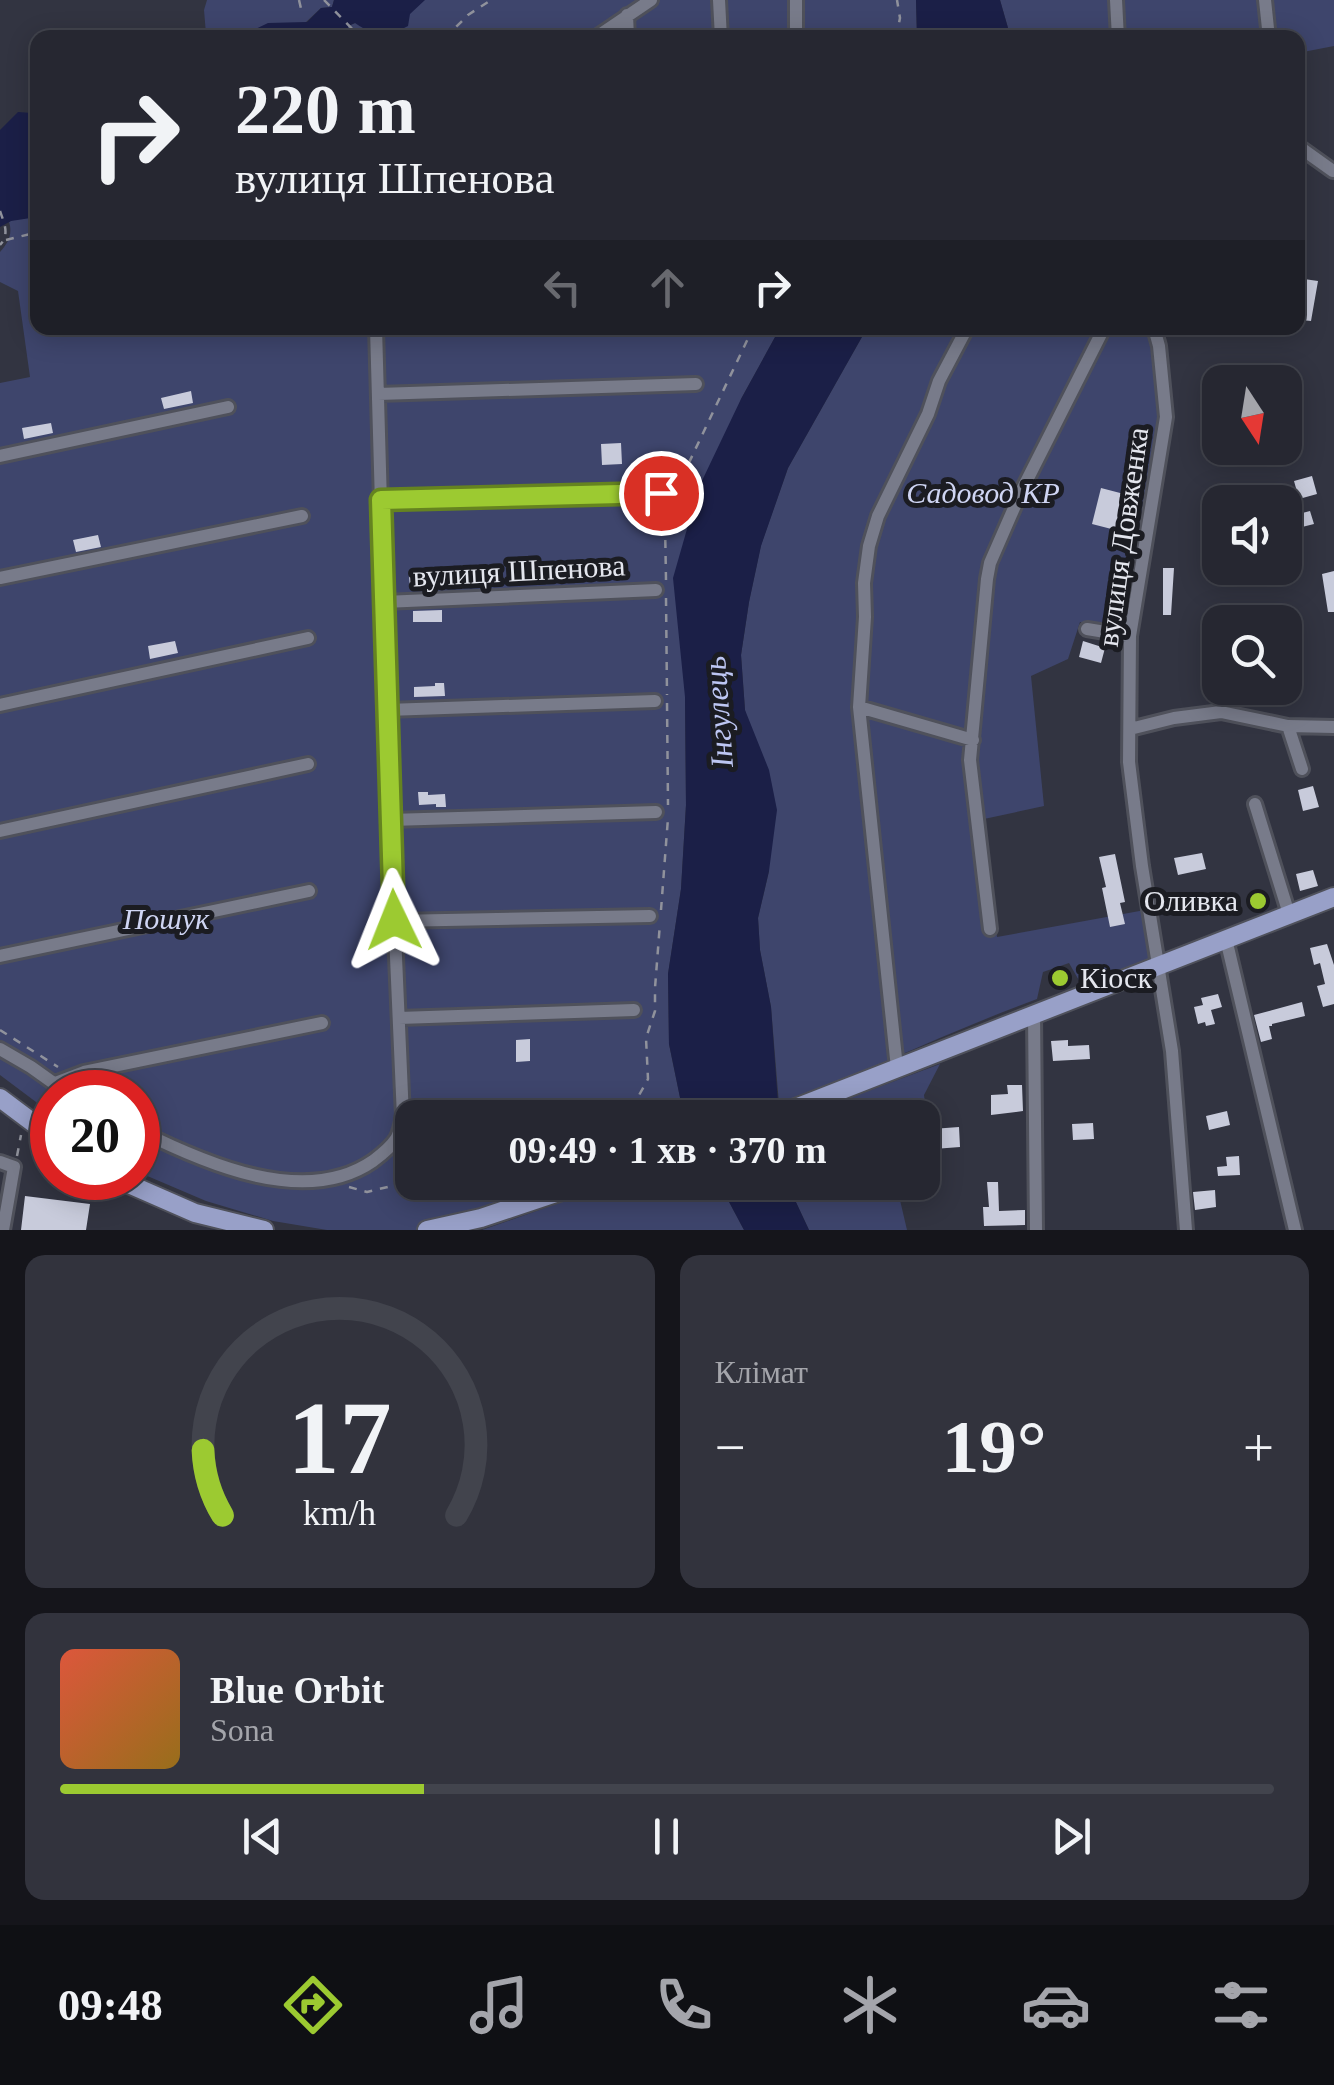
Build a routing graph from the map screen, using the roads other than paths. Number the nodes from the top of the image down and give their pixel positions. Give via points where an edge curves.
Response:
1 (652, 0) edge
2 (719, 0) edge
3 (796, 0) edge
4 (1116, 0) edge
5 (1266, 0) edge
6 (627, 15) junction
7 (605, 30) edge
8 (628, 30) edge
9 (720, 30) edge
10 (796, 30) edge
11 (1118, 30) edge
12 (1268, 30) edge
13 (1305, 151) edge
14 (1333, 170) edge
15 (376, 335) edge
16 (963, 335) edge
17 (1100, 335) edge
18 (1156, 335) edge
19 (696, 384) dead end
20 (378, 394) junction
21 (228, 407) dead end
22 (0, 456) edge
23 (661, 493) dead end
24 (381, 500) junction
25 (302, 516) dead end
26 (0, 578) edge
27 (656, 590) dead end
28 (384, 602) junction
29 (1087, 628) dead end
30 (1130, 636) junction
31 (308, 638) dead end
32 (656, 701) dead end
33 (0, 705) edge
34 (859, 707) junction
35 (387, 710) junction
36 (1288, 726) junction
37 (1334, 727) edge
38 (1130, 730) junction
39 (972, 740) junction
40 (308, 764) dead end
41 (1302, 770) dead end
42 (1255, 804) dead end
43 (656, 812) dead end
44 (390, 820) junction
45 (0, 831) edge
46 (309, 891) dead end
47 (1333, 901) edge
48 (1290, 914) junction
49 (650, 916) dead end
50 (394, 920) junction
51 (990, 928) dead end
52 (1226, 939) junction
53 (0, 956) edge
54 (1160, 964) junction
55 (634, 1010) dead end
56 (1034, 1012) junction
57 (398, 1018) junction
58 (322, 1023) dead end
59 (0, 1049) edge
60 (897, 1068) junction
61 (33, 1070) edge
62 (100, 1070) edge
63 (0, 1098) edge
64 (402, 1100) edge
65 (819, 1100) edge
66 (30, 1120) edge
67 (395, 1139) edge
68 (160, 1141) edge
69 (0, 1162) edge
70 (160, 1198) edge
71 (535, 1200) edge
72 (2, 1230) edge
73 (262, 1230) edge
74 (427, 1230) edge
75 (1036, 1230) edge
76 (1186, 1230) edge
77 (1295, 1230) edge

1 - 6 street
2 - 9 street
3 - 10 street
4 - 11 street
5 - 12 street
6 - 7 street
6 - 8 street
13 - 14 street
15 - 20 street
16 - 34 street via 869,546
17 - 39 street via 990,562
18 - 30 street, вулиця Довженка via 1166,417
19 - 20 street
20 - 24 street
21 - 22 street
23 - 24 street
24 - 28 street
25 - 26 street
27 - 28 street, вулиця Шпенова
28 - 35 street
29 - 30 street
30 - 38 street, вулиця Довженка
31 - 33 street
32 - 35 street
34 - 39 street
34 - 60 street
35 - 44 street
36 - 37 street
36 - 38 street via 1221,712
36 - 41 street
38 - 54 street, вулиця Довженка via 1132,795
39 - 51 street
40 - 45 street
42 - 48 street
43 - 44 street
44 - 50 street
46 - 53 street
47 - 48 main road
48 - 52 main road
49 - 50 street
50 - 57 street
52 - 54 main road
52 - 77 street
54 - 56 main road
54 - 76 street, вулиця Довженка
55 - 57 street
56 - 60 main road
56 - 75 street
57 - 64 street
58 - 62 street
59 - 61 street
60 - 65 main road
63 - 66 main road
67 - 68 street via 360,1170 303,1182 266,1178
69 - 72 street via 14,1168
70 - 73 main road
71 - 74 main road

